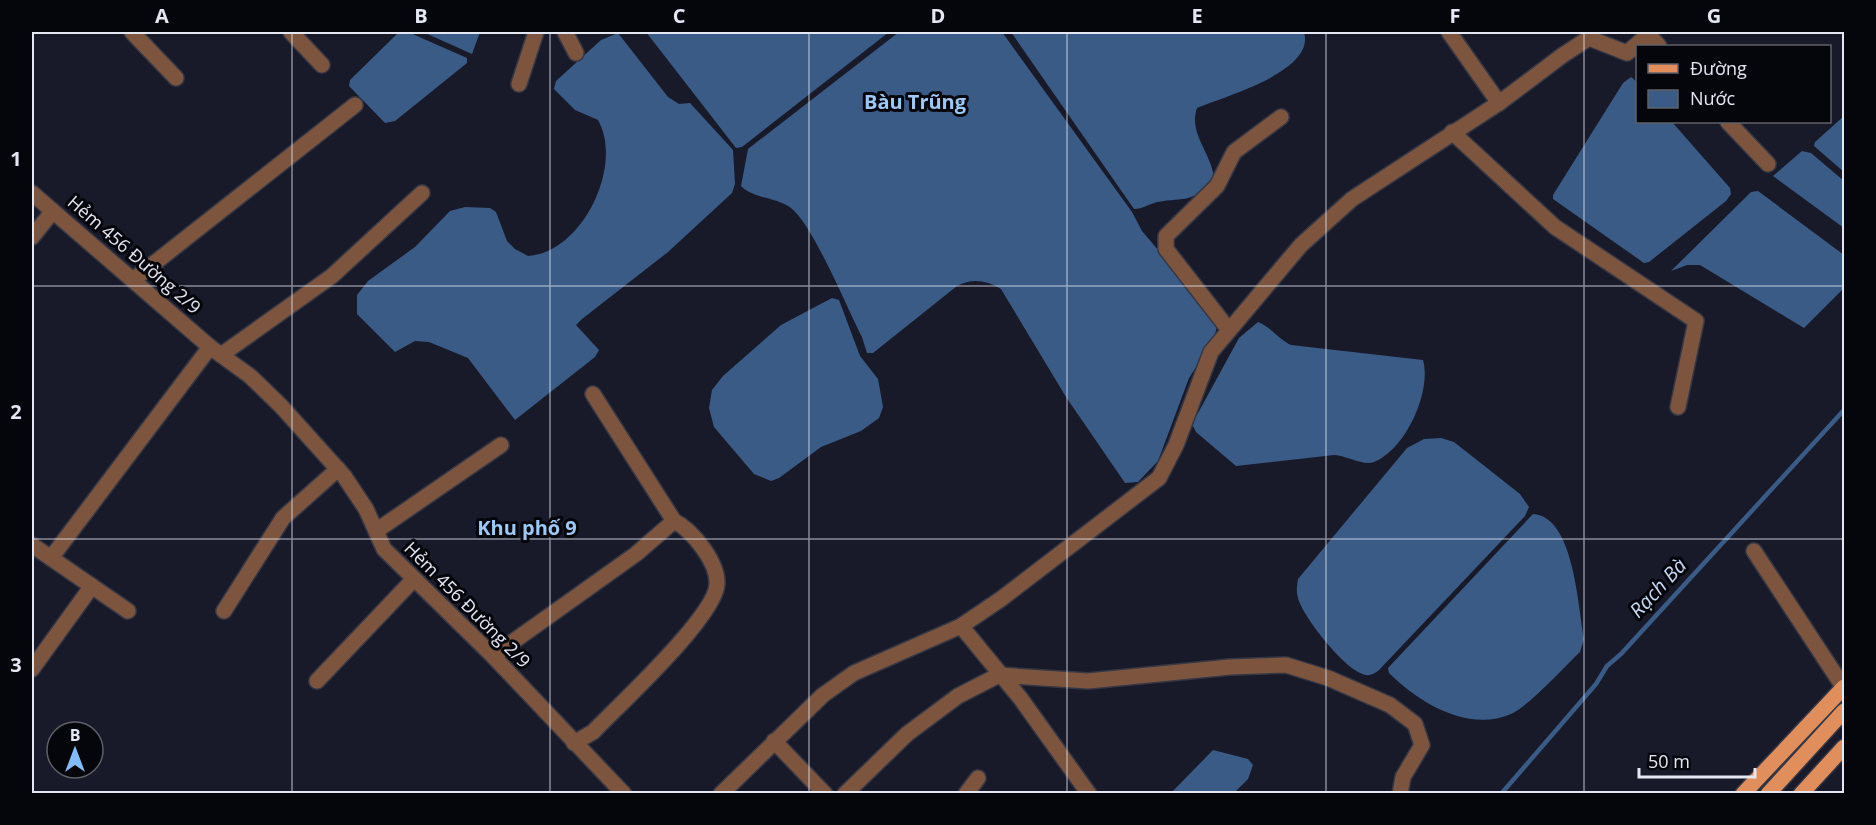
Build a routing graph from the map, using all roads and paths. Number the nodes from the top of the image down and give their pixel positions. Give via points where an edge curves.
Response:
1 (132, 32) edge
2 (291, 32) edge
3 (536, 32) edge
4 (565, 32) edge
5 (1449, 32) edge
6 (1649, 33) edge
7 (1658, 45) edge
8 (576, 53) dead end
9 (322, 64) dead end
10 (176, 78) dead end
11 (519, 84) dead end
12 (1499, 103) junction
13 (355, 105) dead end
14 (1281, 117) dead end
15 (1729, 123) edge
16 (1452, 132) junction
17 (1768, 164) dead end
18 (32, 192) edge
19 (422, 194) dead end
20 (53, 211) junction
21 (32, 237) edge
22 (133, 280) junction
23 (1229, 330) junction
24 (215, 351) junction
25 (593, 394) dead end
26 (1678, 407) dead end
27 (501, 445) dead end
28 (338, 469) junction
29 (674, 521) junction
30 (376, 531) junction
31 (32, 545) edge
32 (1754, 551) dead end
33 (51, 558) junction
34 (414, 579) junction
35 (92, 586) junction
36 (128, 610) dead end
37 (224, 611) dead end
38 (961, 626) junction
39 (493, 656) junction
40 (32, 669) edge
41 (999, 675) junction
42 (317, 681) dead end
43 (1844, 688) edge
44 (1845, 711) edge
45 (774, 741) junction
46 (574, 743) junction
47 (1845, 747) edge
48 (978, 778) dead end
49 (624, 794) edge
50 (721, 794) edge
51 (825, 794) edge
52 (845, 794) edge
53 (966, 794) edge
54 (1089, 794) edge
55 (1400, 794) edge
56 (1743, 794) edge
57 (1768, 794) edge
58 (1801, 794) edge

1 - 10 street
2 - 9 street
3 - 11 street
4 - 8 street
5 - 12 street
6 - 7 street
6 - 12 street via 1627,53 1589,38
12 - 16 street
13 - 22 street
14 - 23 street via 1234,152 1217,186 1166,236 1166,249
15 - 17 street
16 - 23 street via 1406,167 1352,199 1301,245
16 - 26 street via 1555,227 1696,321
18 - 20 street, Hẻm 456 Đường 2/9
19 - 24 street via 332,276
20 - 21 street
20 - 22 street, Hẻm 456 Đường 2/9
22 - 24 street, Hẻm 456 Đường 2/9
23 - 38 street via 1211,352 1176,445 1159,478
24 - 28 street, Hẻm 456 Đường 2/9 via 250,376
24 - 33 street
25 - 29 street
27 - 30 street
28 - 30 street, Hẻm 456 Đường 2/9
28 - 37 street via 283,518
29 - 39 street via 636,554
29 - 46 street via 684,526 713,565 717,583 714,596 699,621 628,696 593,732
30 - 34 street, Hẻm 456 Đường 2/9 via 384,549
31 - 33 street
32 - 43 street
33 - 35 street
34 - 39 street, Hẻm 456 Đường 2/9
34 - 42 street
35 - 36 street
35 - 40 street
38 - 41 street
38 - 45 street via 854,673 823,694
39 - 46 street, Hẻm 456 Đường 2/9
41 - 52 street via 958,696 907,734
41 - 54 street via 1021,699
41 - 55 street via 1088,681 1286,665 1390,705 1415,724 1422,745 1403,777
43 - 56 main road
44 - 57 main road
45 - 50 street
45 - 51 street
46 - 49 street, Hẻm 456 Đường 2/9
47 - 58 main road
48 - 53 street

